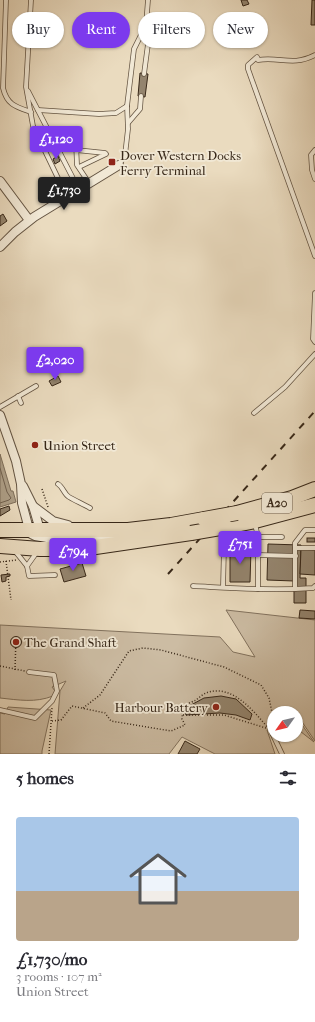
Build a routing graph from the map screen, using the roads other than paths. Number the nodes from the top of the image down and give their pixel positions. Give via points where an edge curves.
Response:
1 (6, 0) edge
2 (31, 0) edge
3 (148, 0) edge
4 (147, 12) edge
5 (138, 41) edge
6 (147, 48) edge
7 (315, 55) edge
8 (144, 74) dead end
9 (26, 87) junction
10 (141, 96) dead end
11 (127, 106) junction
12 (38, 110) junction
13 (31, 112) junction
14 (128, 123) junction
15 (52, 138) junction
16 (44, 148) junction
17 (76, 150) junction
18 (315, 150) edge
19 (119, 165) joint
20 (79, 167) junction
21 (315, 179) edge
22 (0, 181) edge
23 (89, 184) junction
24 (79, 190) junction
25 (67, 197) junction
26 (30, 220) junction
27 (0, 247) edge
28 (315, 256) edge
29 (315, 293) edge
30 (315, 342) edge
31 (315, 354) edge
32 (36, 386) dead end
33 (18, 396) junction
34 (21, 403) dead end
35 (0, 407) edge
36 (254, 413) dead end
37 (0, 415) edge
38 (21, 484) junction
39 (58, 484) dead end
40 (315, 489) edge
41 (315, 505) edge
42 (33, 506) junction
43 (90, 508) dead end
44 (255, 521) junction
45 (0, 530) edge
46 (84, 530) junction
47 (315, 530) edge
48 (37, 536) junction
49 (258, 537) junction
50 (282, 537) dead end
51 (224, 548) dead end
52 (295, 548) junction
53 (315, 548) edge
54 (15, 550) edge
55 (258, 555) junction
56 (296, 556) junction
57 (27, 566) junction
58 (55, 575) dead end
59 (193, 586) dead end
60 (315, 586) edge
61 (224, 587) junction
62 (258, 589) junction
63 (295, 589) junction
64 (29, 672) road end
65 (0, 710) edge
66 (276, 742) edge
67 (282, 754) edge

1 - 13 lane via 3,88 5,97 14,106
2 - 9 lane
3 - 4 lane
5 - 11 lane via 134,49
6 - 8 lane
7 - 28 lane via 306,60 286,62 258,60 257,57 248,65
9 - 12 lane
9 - 13 lane
10 - 14 lane via 140,109
11 - 12 lane via 116,113 99,114
11 - 14 lane
12 - 15 lane
13 - 16 lane via 33,126
14 - 19 lane via 125,155
15 - 16 lane
15 - 17 lane via 62,133 68,134 74,139
15 - 24 lane
16 - 25 lane
17 - 20 lane
17 - 20 lane via 106,154
18 - 21 lane via 311,155
19 - 23 street
20 - 23 lane
22 - 26 street
23 - 24 street
24 - 25 street
25 - 26 street
26 - 27 street
29 - 30 lane
31 - 36 lane
32 - 33 lane
33 - 34 lane
33 - 35 lane
37 - 38 street
38 - 42 street
38 - 48 street via 22,503
39 - 43 lane via 67,496
40 - 46 highway, A20, bridge via 292,498 204,519 147,528
41 - 44 highway, A20
42 - 46 street via 53,521
42 - 48 street
44 - 48 highway, A20, bridge via 82,549
44 - 49 lane
45 - 48 highway, A20
46 - 48 highway, A20
47 - 52 lane via 305,530 295,543
48 - 54 highway, A20
48 - 57 lane via 33,555
49 - 50 lane
49 - 55 lane
51 - 61 lane
52 - 53 lane
52 - 56 lane
54 - 57 lane
55 - 56 lane
55 - 62 lane
56 - 63 lane
57 - 58 lane via 29,576
59 - 61 lane
60 - 63 lane
61 - 62 lane
62 - 63 lane
64 - 65 lane via 54,675 57,691 52,701 35,718
66 - 67 lane

